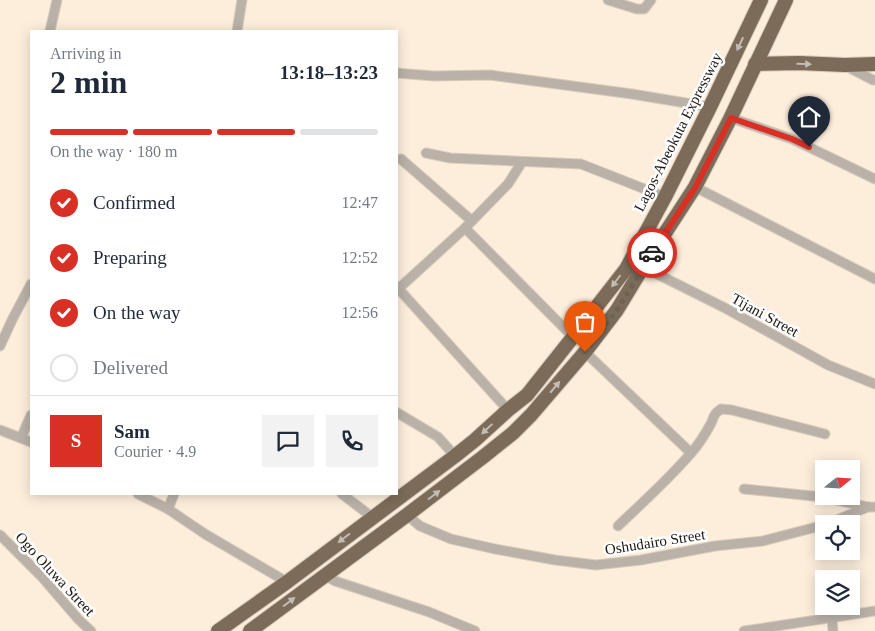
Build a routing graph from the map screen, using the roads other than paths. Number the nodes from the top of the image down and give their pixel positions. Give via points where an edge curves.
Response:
1 (57, 0) edge
2 (242, 0) edge
3 (608, 0) edge
4 (652, 0) edge
5 (761, 0) edge
6 (786, 0) edge
7 (50, 30) edge
8 (237, 30) edge
9 (755, 64) junction
10 (875, 64) edge
11 (845, 65) junction
12 (398, 74) edge
13 (875, 80) edge
14 (710, 107) junction
15 (731, 118) junction
16 (426, 152) dead end
17 (401, 159) dead end
18 (522, 162) junction
19 (875, 179) edge
20 (695, 188) junction
21 (665, 197) junction
22 (472, 221) junction
23 (465, 228) junction
24 (643, 267) junction
25 (875, 280) edge
26 (30, 286) edge
27 (398, 288) edge
28 (398, 290) edge
29 (573, 338) junction
30 (0, 346) edge
31 (585, 352) junction
32 (875, 384) edge
33 (508, 410) junction
34 (398, 413) edge
35 (30, 417) edge
36 (0, 430) edge
37 (824, 434) dead end
38 (21, 438) junction
39 (30, 442) edge
40 (691, 453) junction
41 (455, 456) junction
42 (744, 489) dead end
43 (140, 495) edge
44 (174, 495) edge
45 (343, 495) edge
46 (872, 507) edge
47 (168, 509) junction
48 (407, 515) junction
49 (851, 515) edge
50 (372, 517) junction
51 (618, 526) dead end
52 (815, 527) edge
53 (0, 535) edge
54 (324, 575) junction
55 (287, 582) junction
56 (875, 611) edge
57 (832, 618) junction
58 (90, 631) edge
59 (218, 631) edge
60 (250, 631) edge
61 (474, 631) edge
62 (744, 631) edge
63 (833, 631) edge

1 - 7 street
2 - 8 street
3 - 4 street via 636,9 644,9
5 -> 14 highway, Lagos-Abeokuta Expressway
6 - 9 highway
9 -> 11 highway
9 - 15 highway
10 - 11 highway
11 - 13 street
12 - 14 street via 490,75
14 - 21 highway, Lagos-Abeokuta Expressway
15 - 19 street via 792,139
15 - 20 highway
16 - 18 street via 450,158
17 - 22 street
18 - 21 street via 581,164
18 - 22 street via 508,184
20 - 24 highway
20 - 25 street
21 -> 29 highway, Lagos-Abeokuta Expressway via 626,269
22 - 23 street
23 - 27 street
23 - 29 street
24 - 31 highway via 617,310
24 - 32 street, Tijani Street via 828,365
26 - 30 street
28 - 33 street
29 - 33 highway, Lagos-Abeokuta Expressway via 527,395
31 - 40 street
48 -> 31 highway via 513,433
33 -> 41 highway, Lagos-Abeokuta Expressway
34 - 41 street via 438,438
35 - 38 street
36 - 38 street
37 - 40 street via 721,409 715,413 711,425
38 - 39 street
40 - 51 street
41 - 50 highway, Lagos-Abeokuta Expressway
42 - 46 street via 822,497
43 - 47 street
44 - 47 street
45 - 50 street
46 - 49 street
47 - 55 street
48 - 52 street, Oshudairo Street via 420,526 451,539 596,565 763,541
48 - 54 highway
50 -> 55 highway, Lagos-Abeokuta Expressway
53 - 58 street, Ogo Oluwa Street
60 -> 54 highway
54 - 61 street
55 - 59 highway, Lagos-Abeokuta Expressway
56 - 57 street
57 - 62 street
57 - 63 street

